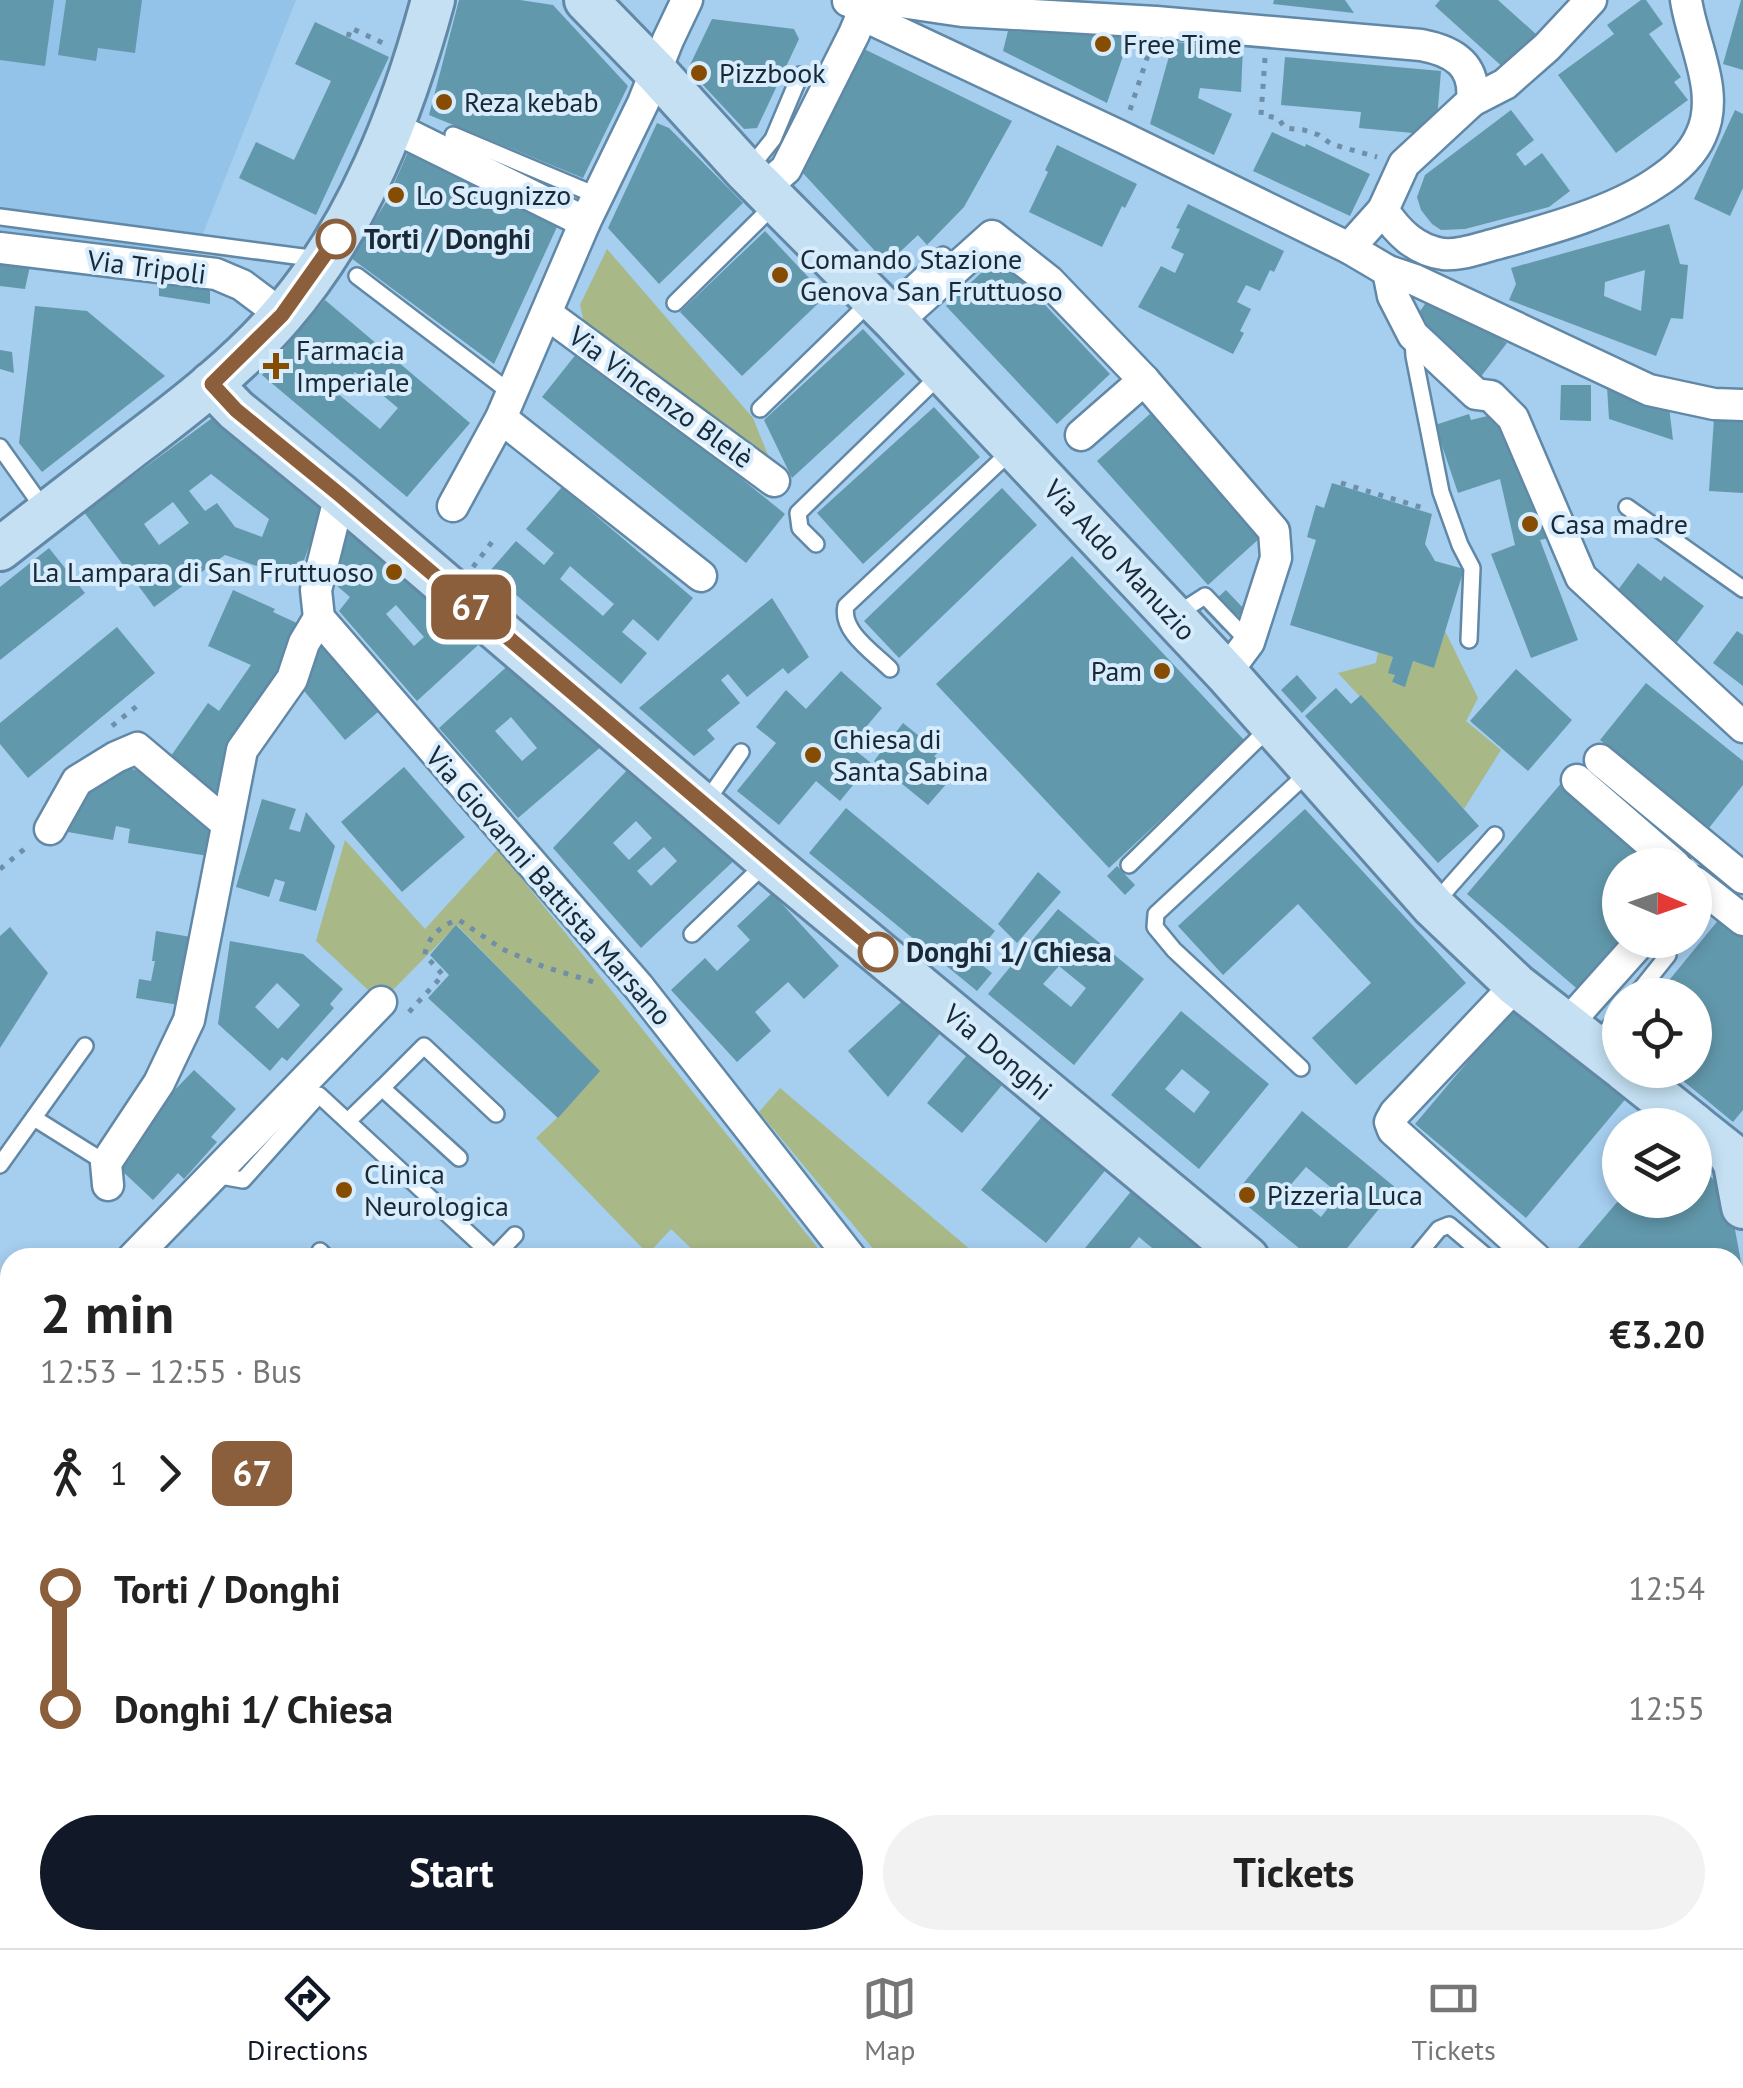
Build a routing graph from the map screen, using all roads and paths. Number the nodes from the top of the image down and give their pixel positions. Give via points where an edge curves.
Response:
1 (433, 0) edge
2 (586, 0) edge
3 (688, 0) edge
4 (1591, 0) edge
5 (1686, 0) edge
6 (852, 5) edge
7 (1109, 10) edge
8 (1268, 31) junction
9 (348, 37) dead end
10 (386, 45) dead end
11 (1150, 48) dead end
12 (656, 72) junction
13 (800, 75) dead end
14 (1472, 101) junction
15 (1131, 107) dead end
16 (453, 135) dead end
17 (412, 136) dead end
18 (1377, 158) dead end
19 (762, 188) junction
20 (592, 209) junction
21 (1384, 210) junction
22 (0, 217) edge
23 (0, 248) edge
24 (1349, 248) junction
25 (943, 255) dead end
26 (340, 268) junction
27 (1388, 271) junction
28 (675, 303) dead end
29 (884, 310) junction
30 (548, 314) junction
31 (282, 315) junction
32 (1413, 335) junction
33 (943, 372) junction
34 (1144, 380) junction
35 (212, 384) junction
36 (1743, 405) edge
37 (506, 406) junction
38 (760, 409) dead end
39 (1081, 435) dead end
40 (0, 447) edge
41 (1014, 448) junction
42 (774, 481) dead end
43 (1341, 484) dead end
44 (340, 495) junction
45 (453, 506) dead end
46 (1627, 506) dead end
47 (1424, 508) dead end
48 (46, 513) junction
49 (492, 542) dead end
50 (816, 544) dead end
51 (0, 549) edge
52 (701, 576) dead end
53 (465, 578) dead end
54 (1743, 589) edge
55 (319, 618) junction
56 (1469, 640) dead end
57 (1238, 658) junction
58 (890, 669) dead end
59 (1272, 726) junction
60 (1743, 727) edge
61 (741, 752) dead end
62 (1310, 770) junction
63 (704, 805) junction
64 (227, 824) junction
65 (50, 829) joint
66 (1496, 835) dead end
67 (1659, 848) edge
68 (1700, 848) edge
69 (1712, 856) edge
70 (768, 860) junction
71 (1129, 865) dead end
72 (0, 869) edge
73 (1743, 878) edge
74 (1712, 895) edge
75 (1432, 906) junction
76 (1743, 920) edge
77 (692, 934) dead end
78 (624, 970) junction
79 (443, 976) dead end
80 (1516, 985) junction
81 (381, 1002) dead end
82 (1602, 1042) edge
83 (85, 1046) dead end
84 (1300, 1068) dead end
85 (382, 1088) junction
86 (1653, 1088) edge
87 (1675, 1108) edge
88 (496, 1114) dead end
89 (34, 1118) junction
90 (348, 1121) junction
91 (1712, 1134) edge
92 (1736, 1145) edge
93 (459, 1158) dead end
94 (0, 1166) edge
95 (107, 1174) joint
96 (212, 1175) junction
97 (1743, 1207) edge
98 (515, 1236) dead end
99 (143, 1248) edge
100 (483, 1248) edge
101 (504, 1248) edge
102 (843, 1248) edge
103 (1235, 1248) edge
104 (1423, 1248) edge
105 (1476, 1248) edge
106 (1524, 1248) edge

1 - 26 street via 392,126 352,214
2 - 12 street, Via Aldo Manuzio
3 - 12 street, Via Vincenzo Blelè
4 - 14 street via 1505,84
5 - 21 street via 1708,109 1681,165 1652,186 1598,212 1462,253 1443,254 1410,241
6 - 7 street
6 - 19 street via 786,168
6 - 24 street
7 - 8 street
8 - 14 street via 1442,50 1470,74
8 - 18 path via 1261,116
9 - 10 path via 351,28
11 - 15 path
12 - 19 street, Via Aldo Manuzio
12 - 20 street, Via Vincenzo Blelè
13 - 19 lane via 772,139
14 - 21 street via 1404,164
16 - 20 lane
17 - 20 street
19 - 28 lane
19 - 29 street, Via Aldo Manuzio
20 - 30 street, Via Vincenzo Blelè
21 - 24 street
22 - 26 lane
23 - 31 street, Via Tripoli via 216,274
24 - 27 street
25 - 29 lane
26 - 31 street
26 - 37 lane
27 - 32 street
27 - 36 street via 1649,390
29 - 33 street, Via Aldo Manuzio
29 - 34 street via 992,236 1049,281
29 - 38 lane
30 - 37 street, Via Vincenzo Blelè
30 - 42 street, Via Vincenzo Blelè
31 - 35 street
32 - 56 lane via 1442,492 1472,568
32 - 60 street via 1476,394 1491,396 1513,418 1581,578
33 - 41 street, Via Aldo Manuzio
33 - 50 lane via 798,513 800,528
34 - 39 street
34 - 57 street via 1274,531 1276,558
35 - 44 street, Via Donghi
35 - 48 street
37 - 45 street, Via Vincenzo Blelè
37 - 52 street
40 - 48 lane
41 - 57 street, Via Aldo Manuzio via 1173,616
41 - 58 lane via 846,606 848,626
43 - 47 path
44 - 55 street via 316,590
44 - 63 street, Via Donghi
46 - 54 lane
48 - 51 street
49 - 53 path
55 - 64 street via 292,679 242,750
55 - 78 street, Via Giovanni Battista Marsano
57 - 59 street, Via Aldo Manuzio
59 - 62 street, Via Aldo Manuzio
59 - 71 lane
61 - 63 lane
62 - 75 street, Via Aldo Manuzio
62 - 84 lane via 1156,914 1155,927
63 - 70 street, Via Donghi
64 - 65 street via 136,748 77,781
64 - 95 street via 189,1020
65 - 72 path
66 - 75 lane
67 - 68 street via 1588,770
69 - 73 street
70 - 77 lane
70 - 103 street, Via Donghi
74 - 76 street
75 - 80 street, Via Aldo Manuzio
78 - 79 path via 612,983 577,977 502,949 459,920 426,944 425,955
78 - 102 street, Via Giovanni Battista Marsano
80 - 82 street, Via Aldo Manuzio
80 - 106 street via 1390,1122
81 - 96 street
83 - 89 lane
85 - 88 lane via 424,1046
85 - 90 lane
85 - 93 lane
86 - 87 street, Via Aldo Manuzio
89 - 94 lane
89 - 95 lane
90 - 96 lane via 320,1095 243,1180
90 - 100 lane
91 - 92 street, Via Aldo Manuzio
92 - 97 street, Via Aldo Manuzio
96 - 99 street
98 - 101 lane
104 - 105 lane via 1448,1225

